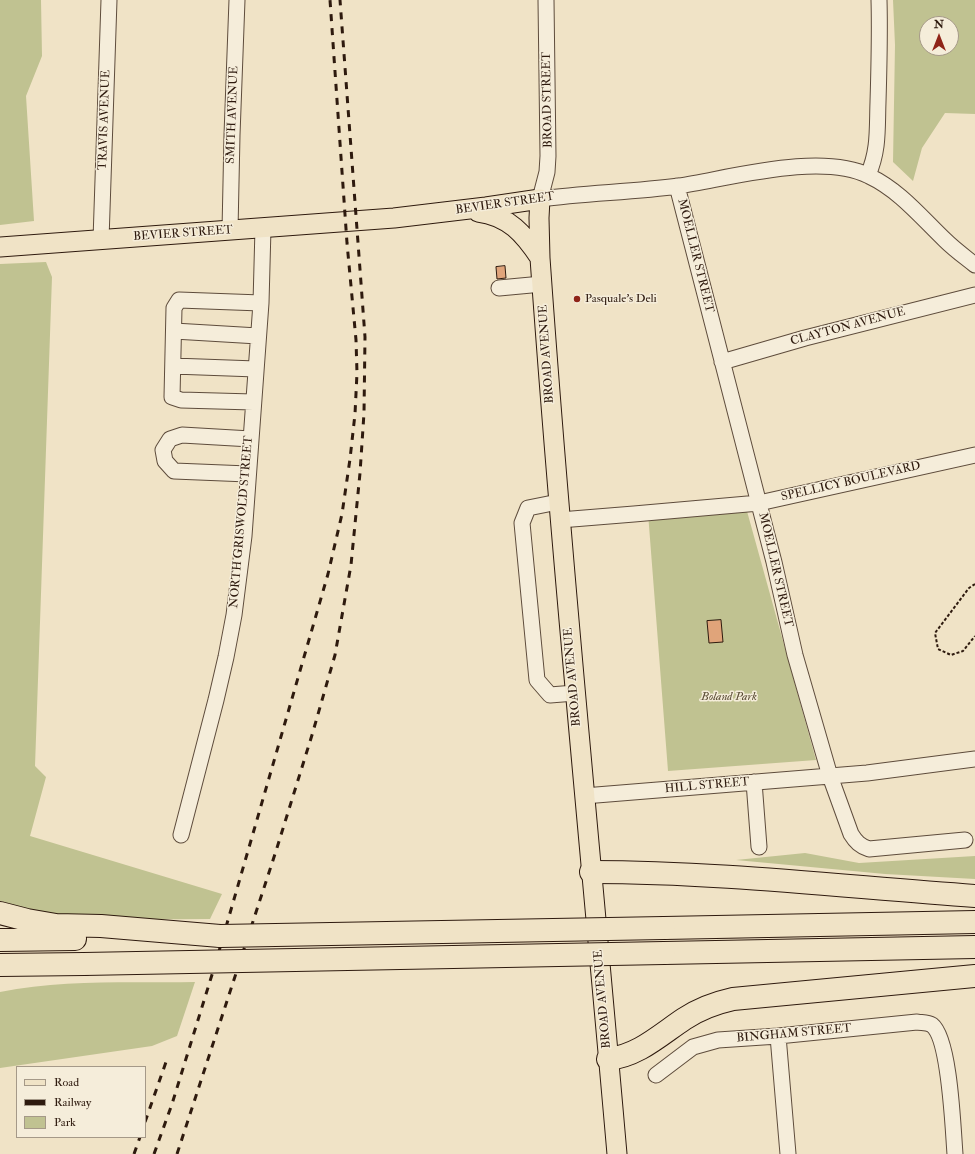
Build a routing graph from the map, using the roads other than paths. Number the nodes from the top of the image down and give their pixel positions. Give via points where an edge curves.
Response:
1 (109, 0) edge
2 (237, 0) edge
3 (546, 0) edge
4 (879, 0) edge
5 (868, 175) junction
6 (677, 186) junction
7 (540, 199) junction
8 (456, 211) junction
9 (263, 228) junction
10 (230, 230) junction
11 (100, 240) junction
12 (0, 246) edge
13 (540, 258) junction
14 (975, 265) edge
15 (542, 284) junction
16 (499, 288) dead end
17 (975, 295) edge
18 (260, 303) junction
19 (174, 331) junction
20 (258, 336) junction
21 (722, 362) junction
22 (173, 366) junction
23 (256, 368) junction
24 (254, 402) junction
25 (251, 439) junction
26 (975, 455) edge
27 (248, 474) junction
28 (759, 503) junction
29 (559, 511) junction
30 (575, 693) junction
31 (975, 758) edge
32 (830, 776) junction
33 (754, 782) junction
34 (584, 796) junction
35 (181, 835) dead end
36 (965, 840) dead end
37 (759, 847) dead end
38 (591, 872) junction
39 (975, 896) edge
40 (0, 913) edge
41 (975, 922) edge
42 (95, 932) junction
43 (0, 940) edge
44 (975, 947) edge
45 (0, 965) edge
46 (82, 970) junction
47 (975, 976) edge
48 (0, 980) edge
49 (778, 1036) junction
50 (608, 1059) junction
51 (656, 1075) dead end
52 (617, 1154) edge
53 (788, 1154) edge
54 (955, 1154) edge

1 - 11 street, TRAVIS AVENUE
2 - 10 street, SMITH AVENUE
3 - 7 street, BROAD STREET via 548,156
4 - 5 street via 878,134 874,161
5 - 6 street, BEVIER STREET via 826,166 800,167
5 - 14 street, BEVIER STREET via 899,195
6 - 7 street, BEVIER STREET
6 - 21 street, MOELLER STREET
7 - 8 main road, BEVIER STREET
7 - 13 main road, BROAD AVENUE
8 - 9 main road, BEVIER STREET
8 - 13 main road via 491,214 509,223 521,233
9 - 10 main road, BEVIER STREET
9 - 18 street, NORTH GRISWOLD STREET
10 - 11 main road, BEVIER STREET
11 - 12 main road, BEVIER STREET
13 - 15 main road, BROAD AVENUE
15 - 16 street
15 - 29 main road, BROAD AVENUE
17 - 21 street, CLAYTON AVENUE
18 - 19 street via 179,300 174,308
18 - 20 street, NORTH GRISWOLD STREET
19 - 20 street
19 - 22 street
20 - 23 street, NORTH GRISWOLD STREET
21 - 28 street, MOELLER STREET
22 - 23 street
22 - 24 street via 172,397 181,400
23 - 24 street, NORTH GRISWOLD STREET
24 - 25 street, NORTH GRISWOLD STREET
25 - 27 street, NORTH GRISWOLD STREET
25 - 27 street via 182,434 170,439 164,450 165,461 174,471
26 - 28 street, SPELLICY BOULEVARD
27 - 35 street, NORTH GRISWOLD STREET via 244,536 234,615 216,700
28 - 29 street, SPELLICY BOULEVARD via 634,514
28 - 32 street, MOELLER STREET via 795,655
29 - 30 main road, BROAD AVENUE
29 - 30 street, SPELLICY BOULEVARD via 528,508 522,523 537,680 550,695
30 - 34 main road, BROAD AVENUE
31 - 32 street
32 - 33 street, HILL STREET
32 - 36 street, MOELLER STREET via 851,834 862,847 869,849
33 - 34 street, HILL STREET
33 - 37 street
34 - 38 main road, BROAD AVENUE
38 - 39 highway via 713,877
38 - 50 main road, BROAD AVENUE
40 - 42 highway
41 - 42 highway, bridge via 220,936
42 - 43 highway
44 - 46 highway, bridge via 220,961
45 - 46 highway
46 - 48 highway
47 - 50 highway via 733,999 714,1004 694,1014 636,1051
49 - 51 street, BINGHAM STREET via 718,1040 693,1047
49 - 53 street
49 - 54 street, BINGHAM STREET via 917,1022 932,1025 942,1042
50 - 52 main road, BROAD AVENUE

